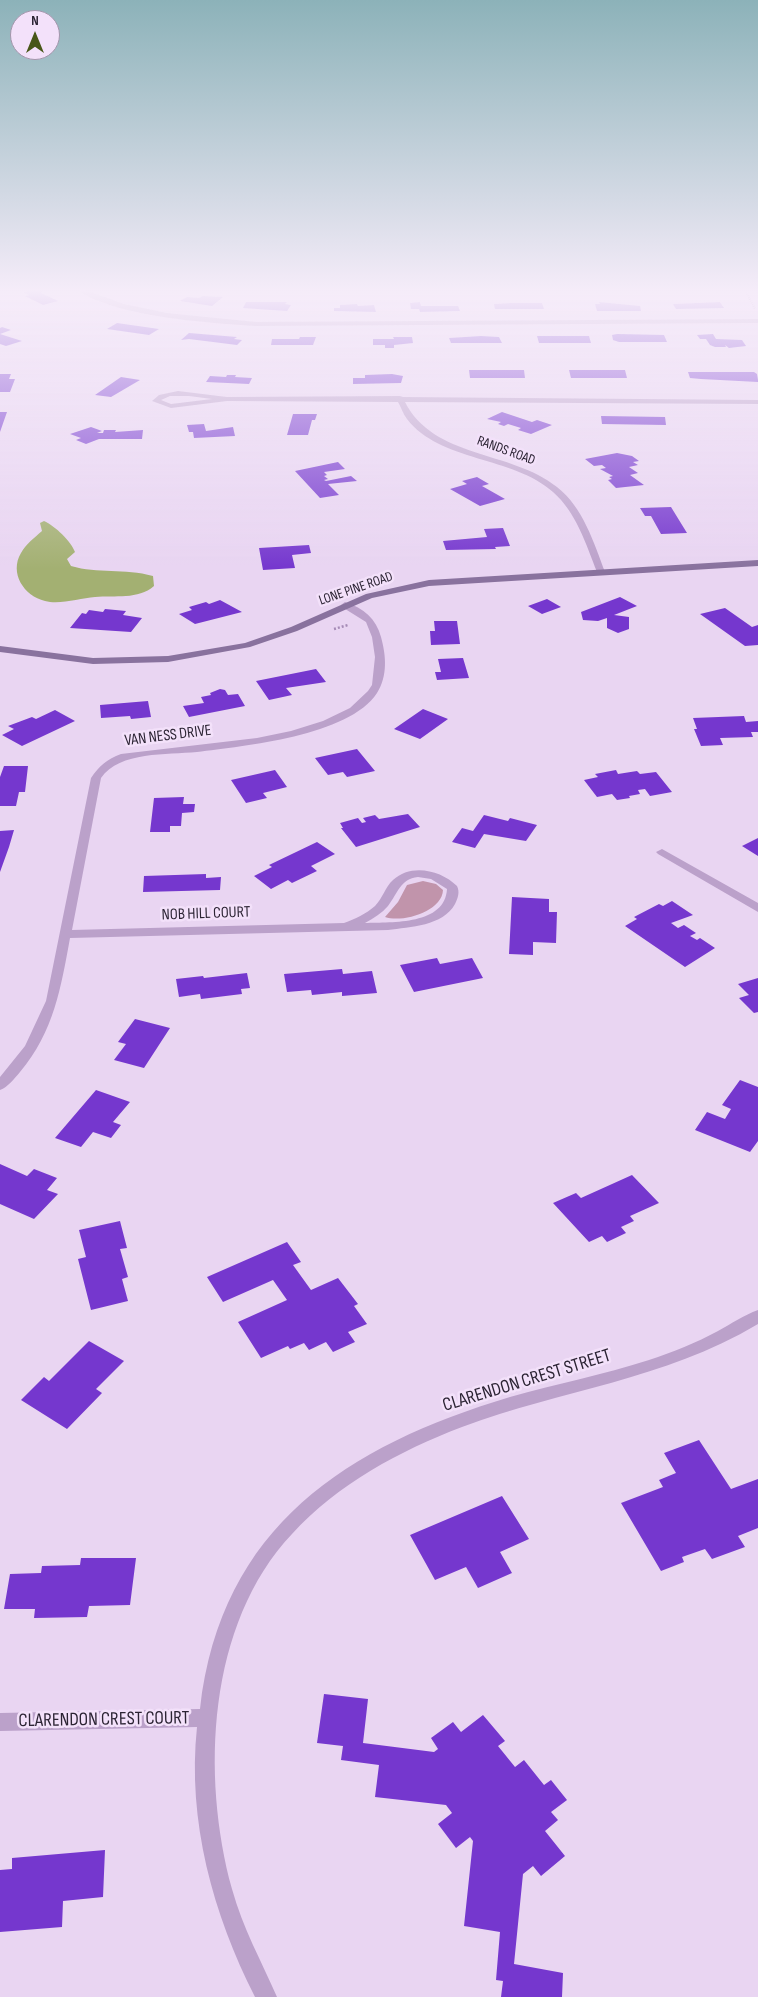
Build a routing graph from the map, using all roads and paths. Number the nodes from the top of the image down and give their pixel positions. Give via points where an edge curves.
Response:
1 (400, 398) junction
2 (227, 399) junction
3 (758, 402) edge
4 (758, 563) edge
5 (601, 572) junction
6 (345, 605) junction
7 (0, 649) edge
8 (662, 852) dead end
9 (758, 908) edge
10 (346, 927) junction
11 (66, 934) junction
12 (0, 1085) edge
13 (758, 1316) edge
14 (207, 1718) junction
15 (0, 1722) edge
16 (266, 1997) edge

1 - 2 street
1 - 3 street
1 - 5 street, RANDS ROAD via 409,418 429,435 522,468 557,490 569,504
2 - 2 street via 174,394 161,396 156,401 170,406
4 - 5 street, LONE PINE ROAD
5 - 6 street, LONE PINE ROAD via 428,583 369,596
6 - 7 street, LONE PINE ROAD via 270,638 187,657 139,662 93,661
6 - 11 street, VAN NESS DRIVE via 370,620 379,658 379,680 365,701 353,710 287,734 220,747 125,756 102,768 96,778
8 - 9 street
10 - 10 street, NOB HILL COURT via 423,921 446,908 452,901 453,888 437,876 420,874 404,877 374,913
10 - 11 street, NOB HILL COURT
11 - 12 street, VAN NESS DRIVE via 45,1022 24,1059
13 - 14 street, CLARENDON CREST STREET via 720,1339 669,1360 490,1410 408,1442 319,1496 262,1556 242,1594 228,1624
14 - 15 street, CLARENDON CREST COURT
14 - 16 street, CLARENDON CREST STREET via 204,1774 208,1826 218,1876 234,1925

